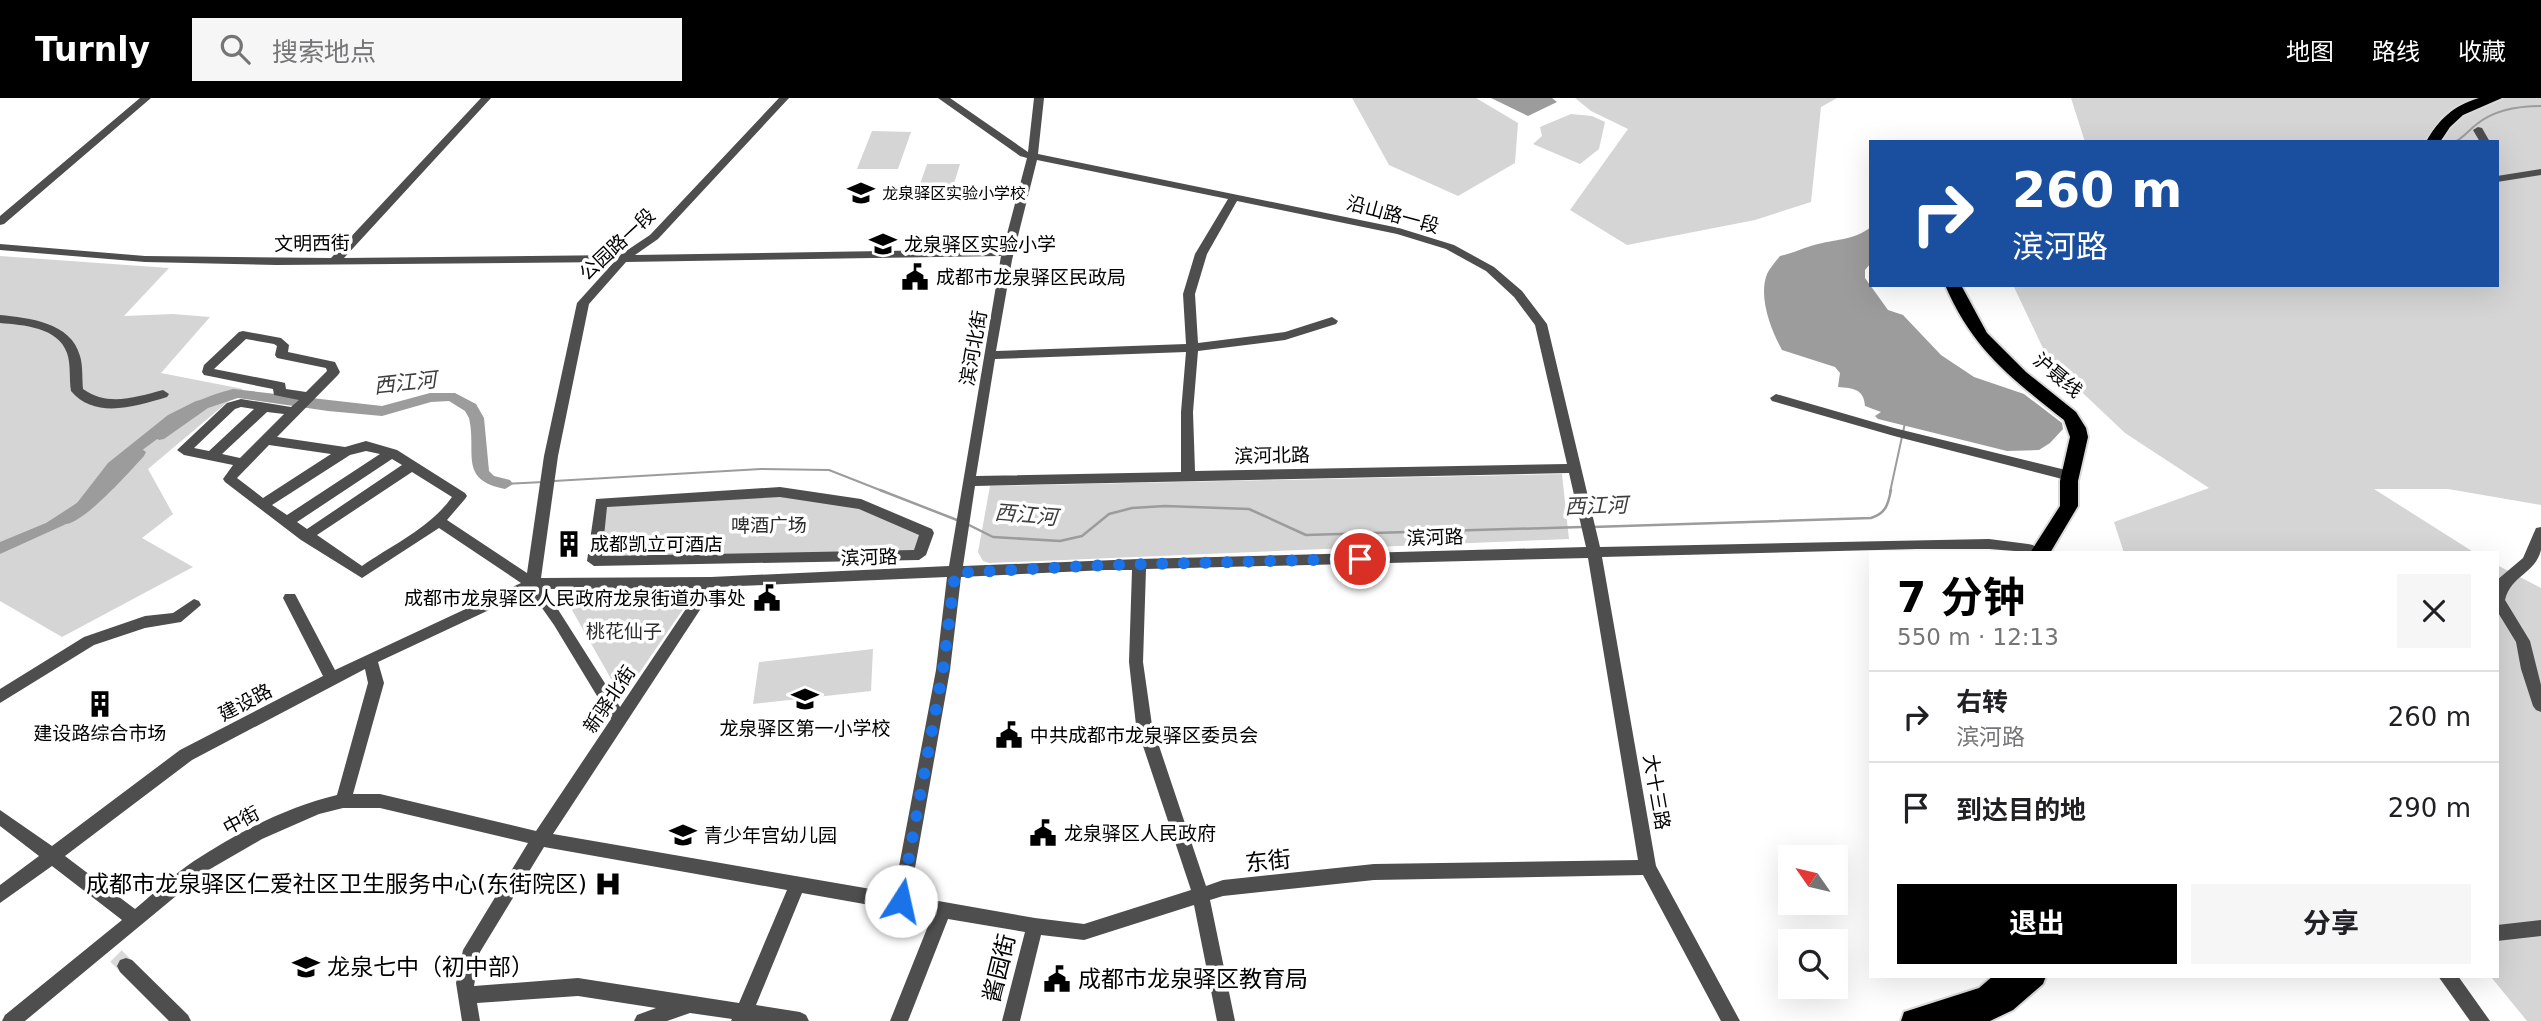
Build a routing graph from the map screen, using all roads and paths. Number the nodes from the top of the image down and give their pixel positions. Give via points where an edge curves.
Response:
1 (146, 98) edge
2 (486, 98) edge
3 (783, 98) edge
4 (943, 98) edge
5 (1039, 98) edge
6 (2494, 98) edge
7 (2478, 130) dead end
8 (2436, 137) edge
9 (2484, 140) edge
10 (1033, 156) junction
11 (2541, 172) edge
12 (2499, 179) edge
13 (1235, 196) junction
14 (0, 222) edge
15 (0, 247) edge
16 (1008, 252) junction
17 (625, 257) junction
18 (335, 261) junction
19 (1954, 287) edge
20 (0, 319) edge
21 (1332, 321) dead end
22 (1192, 347) junction
23 (989, 355) junction
24 (163, 394) dead end
25 (1776, 398) dead end
26 (303, 404) junction
27 (262, 408) junction
28 (268, 440) junction
29 (345, 452) junction
30 (393, 453) junction
31 (211, 456) junction
32 (243, 463) junction
33 (412, 465) junction
34 (1576, 468) junction
35 (1188, 476) junction
36 (2070, 479) junction
37 (967, 485) junction
38 (1581, 497) joint
39 (601, 502) joint
40 (262, 505) junction
41 (286, 522) junction
42 (440, 522) junction
43 (2541, 532) edge
44 (306, 536) junction
45 (1983, 549) edge
46 (2016, 551) edge
47 (2033, 551) edge
48 (1594, 552) junction
49 (1139, 564) junction
50 (955, 573) junction
51 (711, 582) junction
52 (533, 584) junction
53 (2499, 596) edge
54 (290, 598) dead end
55 (2499, 602) edge
56 (194, 605) dead end
57 (370, 659) junction
58 (332, 678) junction
59 (0, 697) edge
60 (2541, 706) edge
61 (619, 719) junction
62 (343, 801) junction
63 (0, 817) edge
64 (540, 839) junction
65 (52, 856) junction
66 (1648, 867) junction
67 (798, 883) junction
68 (0, 895) edge
69 (1200, 895) junction
70 (901, 901) junction
71 (943, 909) junction
72 (136, 920) junction
73 (1035, 926) junction
74 (2541, 928) edge
75 (2499, 933) edge
76 (115, 956) junction
77 (2010, 978) edge
78 (2032, 978) edge
79 (2449, 978) edge
80 (467, 995) junction
81 (688, 1004) junction
82 (741, 1017) edge
83 (11, 1021) edge
84 (182, 1021) edge
85 (471, 1021) edge
86 (643, 1021) edge
87 (800, 1021) edge
88 (900, 1021) edge
89 (1011, 1021) edge
90 (1226, 1021) edge
91 (1731, 1021) edge
92 (1913, 1021) edge
93 (1963, 1021) edge
94 (2481, 1021) edge

1 - 14 street
2 - 18 street
3 - 17 street, 公园路一段 via 654,237
4 - 10 street, 沿山路一段
5 - 10 street, 滨河北街
6 - 8 highway via 2460,110 2441,125
7 - 9 street
10 - 13 street, 沿山路一段
10 - 16 street, 滨河北街
11 - 12 street
13 - 22 street via 1201,254 1189,294
13 - 34 street, 沿山路一段 via 1399,231 1450,247 1490,269 1518,294 1541,324
15 - 18 street, 文明西街 via 170,260
16 - 17 street, 文明西街
16 - 23 street, 滨河北街
17 - 18 street, 文明西街
17 - 52 street, 公园路一段 via 583,303 551,456
19 - 36 highway, 沪聂线 via 1981,337 2074,422 2079,437
20 - 24 street via 44,327 66,339 74,353 77,391 86,400 106,405
21 - 22 street via 1287,335
22 - 23 street
22 - 35 street
23 - 37 street, 滨河北街
25 - 36 street
26 - 26 street via 334,372 331,365 281,355 283,345 277,341 243,335 208,368 208,372 281,386 278,392
26 - 27 street
26 - 28 street
27 - 31 street
27 - 31 street via 231,405 184,450
28 - 29 street
28 - 32 street
29 - 30 street via 366,446
29 - 40 street
30 - 33 street
30 - 41 street
31 - 32 street
32 - 40 street via 230,479
33 - 42 street via 460,496
33 - 44 street
34 - 35 street, 滨河北路
34 - 38 street, 沿山路一段
35 - 37 street, 滨河北路
36 - 47 highway, 沪聂线 via 2069,506
37 - 50 street, 滨河北街
38 - 48 street, 大十三路
39 - 39 street via 594,561 919,555 927,533 861,504 780,492
40 - 41 street
41 - 44 street
42 - 44 street via 362,573
42 - 52 street
43 - 53 street via 2529,561 2502,584
45 - 46 street, 滨河路
45 - 48 street, 滨河路
48 - 49 street, 滨河路
48 - 66 street, 大十三路
49 - 50 street, 滨河路
49 - 69 street via 1136,662 1144,725
50 - 51 street, 滨河路
50 - 70 street, 滨河北街 via 943,670
51 - 52 street, 滨河路
51 - 61 street, 新驿北街
52 - 57 street, 建设路
52 - 61 street
54 - 58 street
55 - 60 street via 2523,640
56 - 59 street via 176,618 145,622 89,641
57 - 58 street, 建设路
57 - 62 street via 376,683
58 - 65 street, 建设路 via 186,755
61 - 64 street, 新驿北街
62 - 64 street, 中街 via 380,801
62 - 72 street, 中街 via 317,807 256,834 199,867
63 - 65 street
64 - 67 street, 中街
64 - 80 street, 新驿北街 via 472,950
65 - 68 street, 建设路
65 - 72 street
66 - 69 street, 东街 via 1374,872 1223,888
66 - 91 street, 大十三路
67 - 70 street, 东街
67 - 82 street
69 - 73 street, 东街 via 1084,932
69 - 90 street
70 - 71 street, 东街
71 - 73 street, 东街
71 - 88 street
72 - 76 street, 中街
73 - 89 street, 酱园街
74 - 75 street
76 - 83 street, 中街
76 - 84 street
77 - 92 highway via 1986,997
78 - 93 highway via 2004,1002
79 - 94 street
80 - 81 street via 578,988
80 - 85 street, 新驿北街
81 - 82 street
81 - 86 street
82 - 87 street

